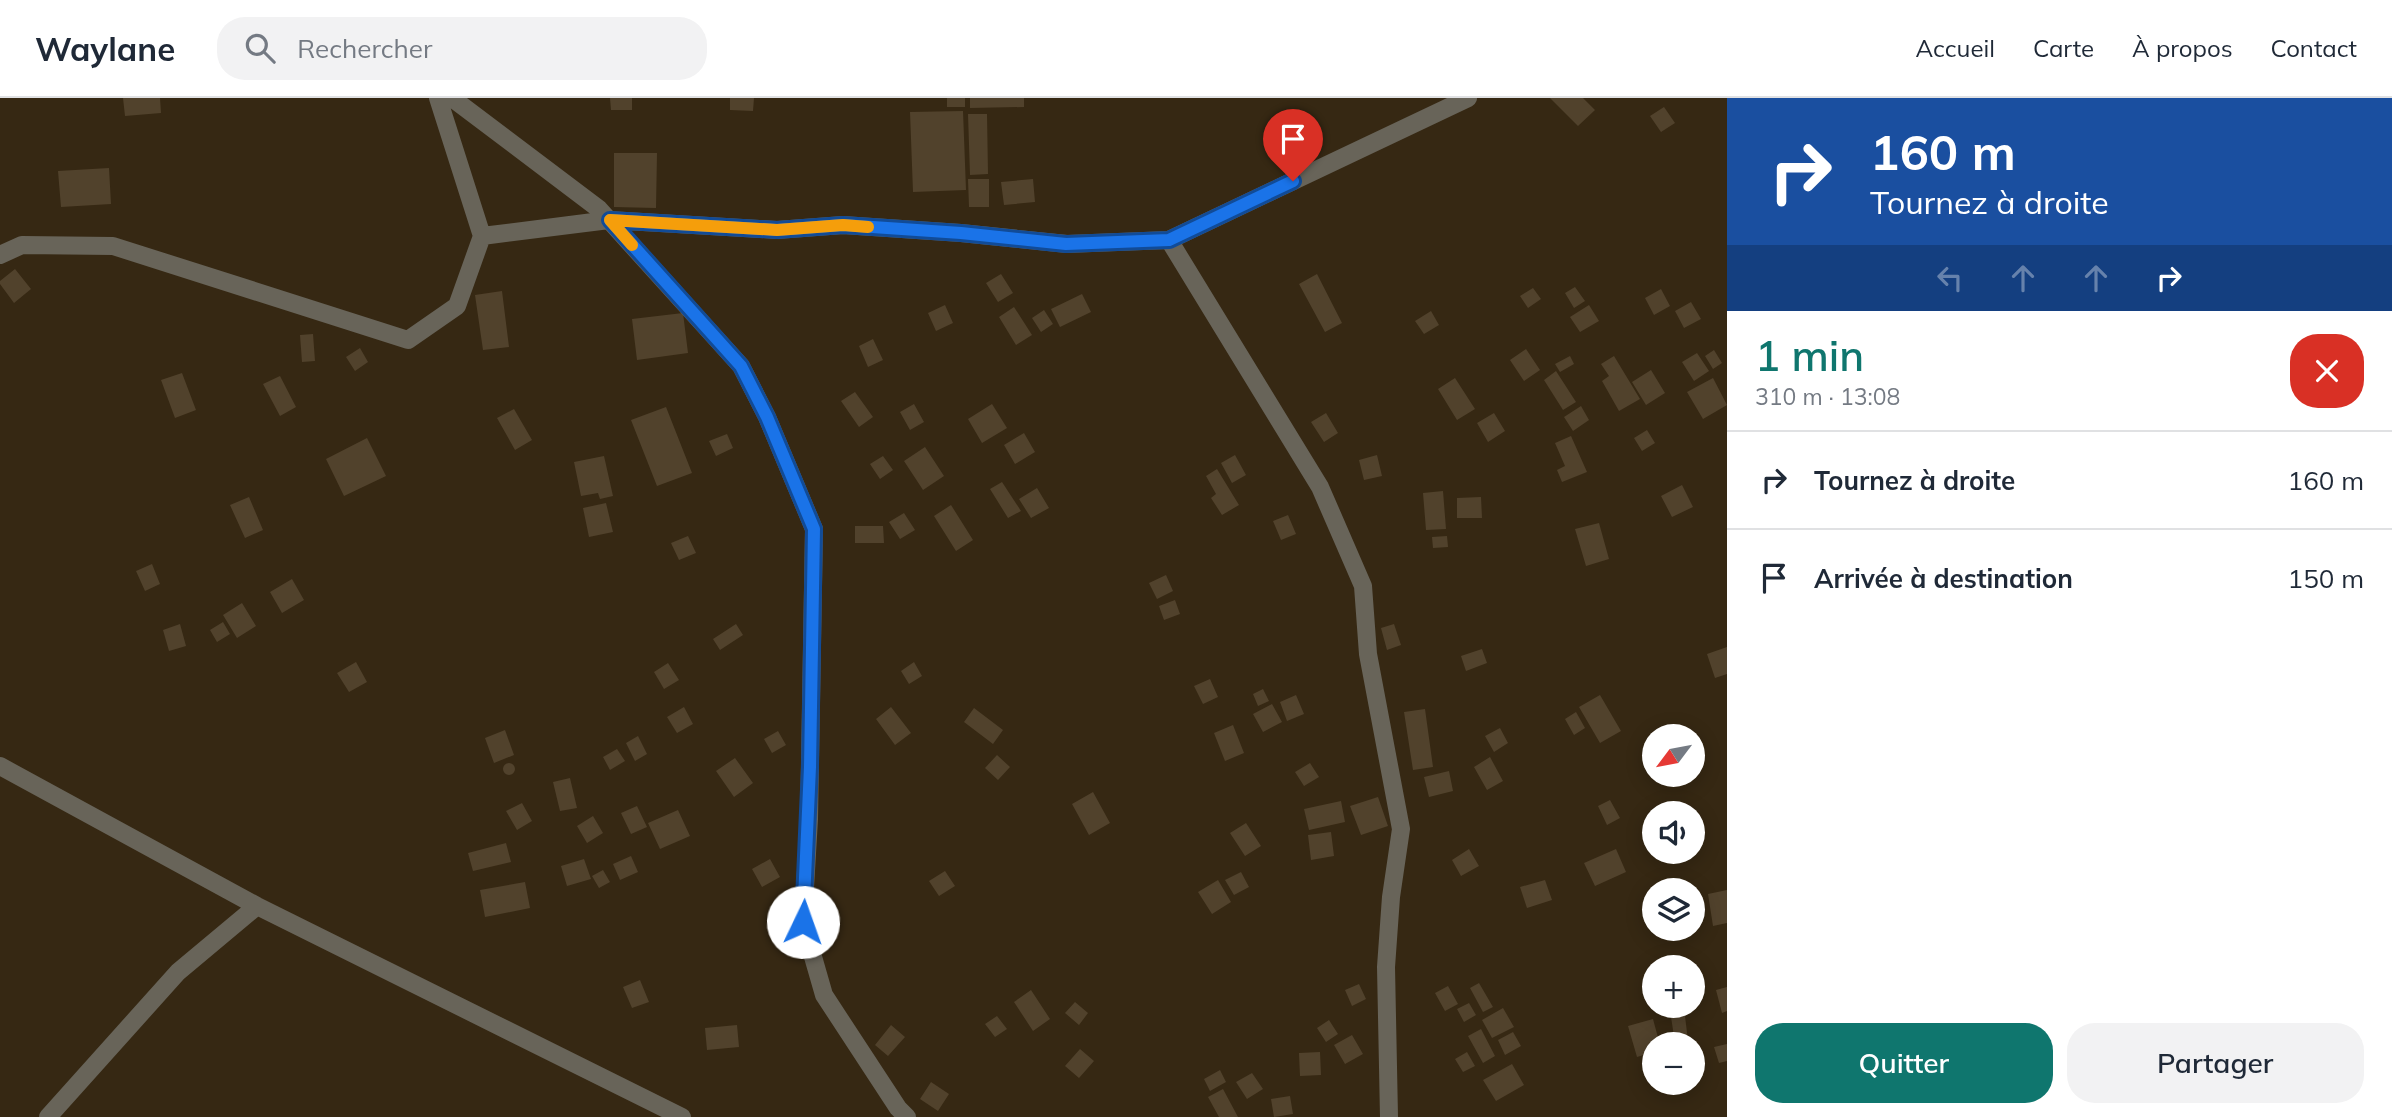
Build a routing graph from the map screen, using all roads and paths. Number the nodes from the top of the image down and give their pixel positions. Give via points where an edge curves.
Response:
1 (438, 98) edge
2 (452, 98) edge
3 (1468, 98) edge
4 (610, 220) junction
5 (482, 236) junction
6 (1169, 240) junction
7 (0, 255) edge
8 (0, 766) edge
9 (257, 906) junction
10 (48, 1117) edge
11 (682, 1117) edge
12 (907, 1117) edge
13 (1389, 1117) edge

1 - 5 street
2 - 4 street
3 - 6 street
4 - 5 street
4 - 6 street via 777,230 843,225 1066,244
4 - 12 street via 741,366 814,529 803,922 824,995
5 - 7 street via 457,306 408,340 113,246 22,245
6 - 13 street via 1320,487 1363,586 1368,654 1401,829 1386,967
8 - 9 street
9 - 10 street via 178,972
9 - 11 street

